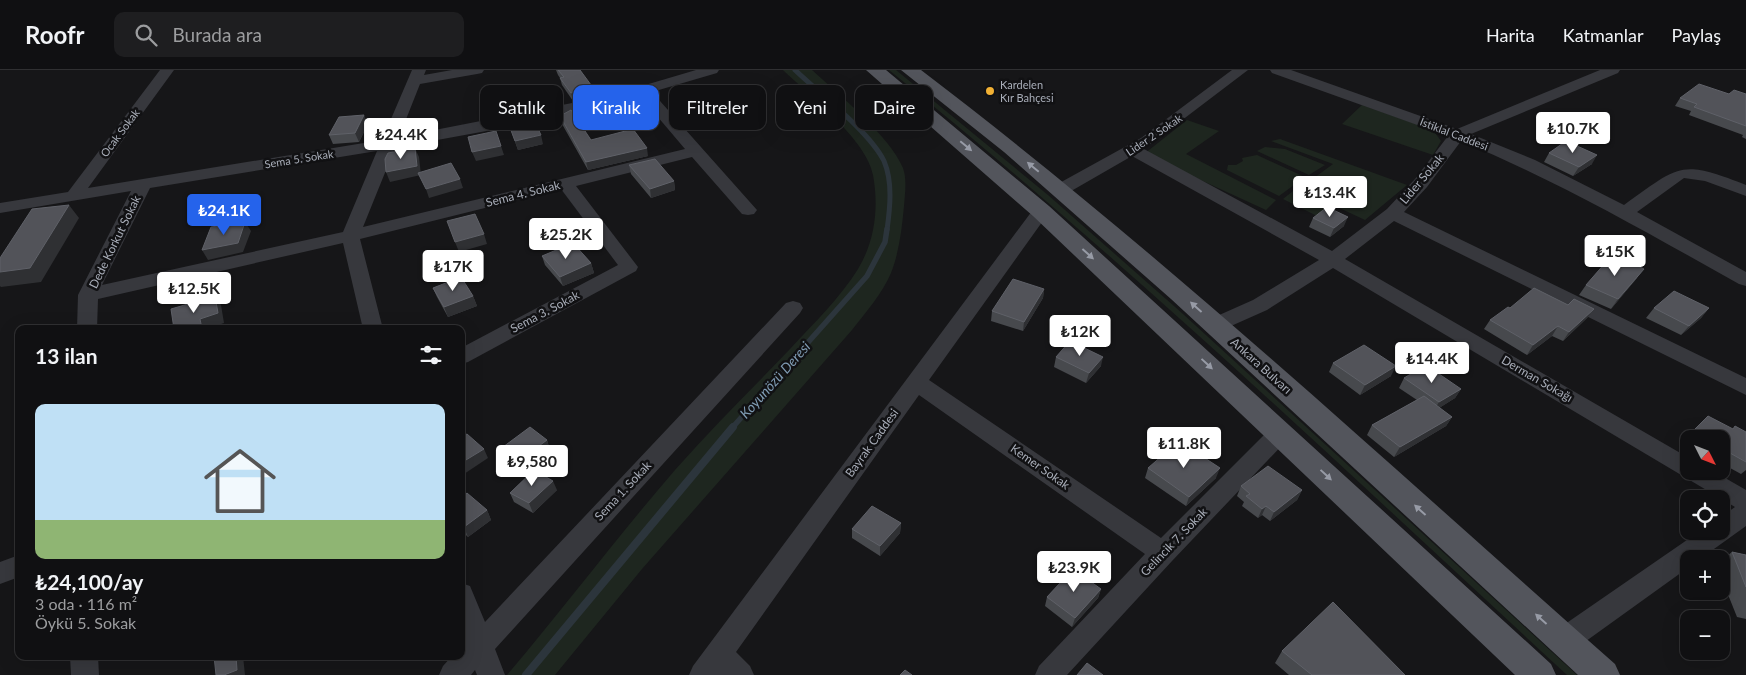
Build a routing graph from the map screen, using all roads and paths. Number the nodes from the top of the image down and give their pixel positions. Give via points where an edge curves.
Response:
1 (167, 70) edge
2 (476, 70) edge
3 (712, 70) edge
4 (875, 70) edge
5 (1241, 70) edge
6 (1277, 70) edge
7 (1613, 70) edge
8 (919, 73) edge
9 (416, 76) edge
10 (659, 86) edge
11 (573, 108) edge
12 (659, 109) edge
13 (1458, 134) junction
14 (388, 144) junction
15 (1133, 150) junction
16 (696, 151) junction
17 (565, 183) junction
18 (143, 185) junction
19 (1060, 190) junction
20 (1746, 191) edge
21 (73, 197) junction
22 (0, 208) edge
23 (748, 210) dead end
24 (1041, 211) junction
25 (1626, 211) junction
26 (1393, 213) junction
27 (350, 236) junction
28 (1332, 260) junction
29 (1746, 280) edge
30 (88, 295) junction
31 (793, 308) dead end
32 (87, 325) edge
33 (372, 325) edge
34 (1215, 325) junction
35 (465, 355) edge
36 (916, 382) junction
37 (1746, 386) edge
38 (1280, 433) junction
39 (1680, 464) edge
40 (1708, 480) edge
41 (1746, 502) edge
42 (1746, 513) edge
43 (1730, 525) edge
44 (1708, 540) edge
45 (1163, 553) junction
46 (15, 567) edge
47 (0, 573) edge
48 (465, 605) edge
49 (1565, 640) junction
50 (480, 645) junction
51 (719, 653) junction
52 (84, 660) edge
53 (1529, 672) edge
54 (84, 675) edge
55 (452, 675) edge
56 (491, 675) edge
57 (703, 675) edge
58 (740, 675) edge
59 (1050, 675) edge
60 (1603, 675) edge

1 - 21 street, Ocak Sokak
2 - 9 street
3 - 10 street, Sema 5. Sokak
4 -> 24 main road
5 - 15 street, Lider 2 Sokak
6 - 13 street, İstiklal Caddesi
7 - 13 street
19 -> 8 main road, Ankara Bulvarı
9 - 14 street
11 - 14 street, Sema 5. Sokak
12 - 16 street
13 - 25 street, İstiklal Caddesi
13 - 26 street, Lider Sokak via 1421,183
14 - 18 street, Sema 5. Sokak
14 - 27 street
15 - 19 street, Lider 2 Sokak
15 - 28 street, Derman Sokağı
16 - 17 street, Sema 4. Sokak
16 - 23 street
17 - 27 street, Sema 4. Sokak
17 - 35 street, Sema 3. Sokak via 629,267
18 - 21 street, Sema 5. Sokak
18 - 30 street, Dede Korkut Sokak
34 -> 19 main road, Ankara Bulvarı
20 - 25 street via 1684,173
21 - 22 street, Sema 5. Sokak
24 - 36 street, Bayrak Caddesi
24 -> 38 main road
25 - 29 street, İstiklal Caddesi
26 - 28 street, Lider Sokak
26 - 37 street
27 - 30 street, Sema 4. Sokak
27 - 33 street
28 - 34 street, Lider Sokak via 1276,296
28 - 39 street, Derman Sokağı
30 - 32 street, Dede Korkut Sokak
31 - 50 street, Sema 1. Sokak
49 -> 34 main road, Ankara Bulvarı
36 - 45 street, Kemer Sokak
36 - 51 street, Bayrak Caddesi
38 - 45 street, Gelincik 7. Sokak
38 -> 53 main road
40 - 41 street
42 - 43 street
44 - 49 street
45 - 59 street, Gelincik 7. Sokak
46 - 47 street
48 - 50 street
49 - 60 main road, Ankara Bulvarı
50 - 55 street, Sema 1. Sokak
50 - 56 street
51 - 57 street, Bayrak Caddesi
51 - 58 street
52 - 54 street

